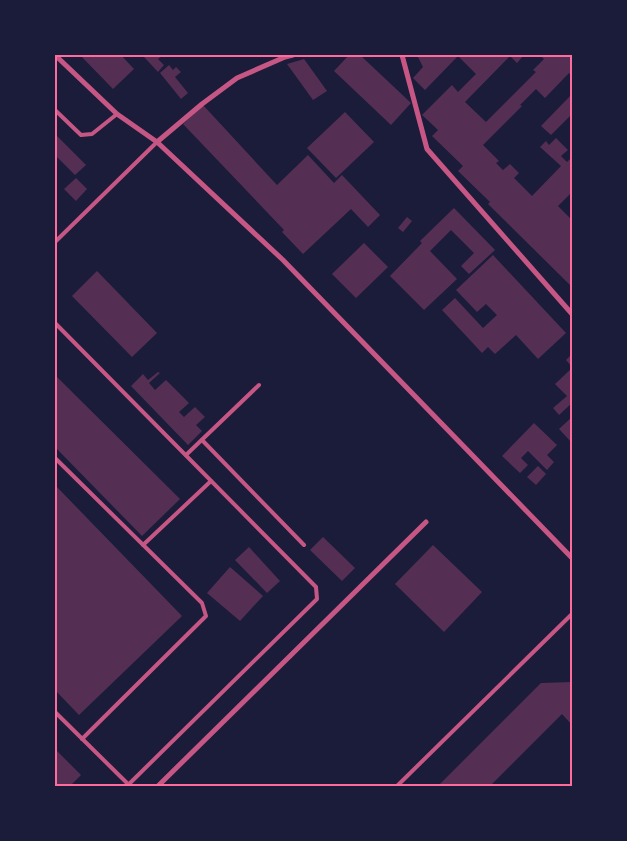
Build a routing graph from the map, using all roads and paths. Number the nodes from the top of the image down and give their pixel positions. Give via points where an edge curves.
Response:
1 (55, 55) edge
2 (292, 55) edge
3 (402, 55) edge
4 (55, 110) edge
5 (117, 114) junction
6 (157, 142) junction
7 (55, 242) edge
8 (572, 314) edge
9 (55, 323) edge
10 (259, 386) dead end
11 (202, 440) junction
12 (186, 455) junction
13 (55, 458) edge
14 (211, 481) junction
15 (426, 522) dead end
16 (143, 545) junction
17 (304, 545) dead end
18 (572, 558) edge
19 (572, 614) edge
20 (55, 712) edge
21 (82, 739) junction
22 (128, 785) edge
23 (158, 786) edge
24 (397, 786) edge

1 - 5 street
2 - 6 street via 237,78
3 - 8 street via 427,149
4 - 5 lane via 81,135 92,134
5 - 6 street
6 - 7 lane
6 - 18 street via 283,260
9 - 12 lane
10 - 11 lane
11 - 12 lane
11 - 17 lane
12 - 14 lane
13 - 16 lane
14 - 16 lane
14 - 22 lane via 316,587 317,599
15 - 23 street
16 - 21 lane via 202,603 206,616
19 - 24 lane
20 - 21 lane
21 - 22 lane

